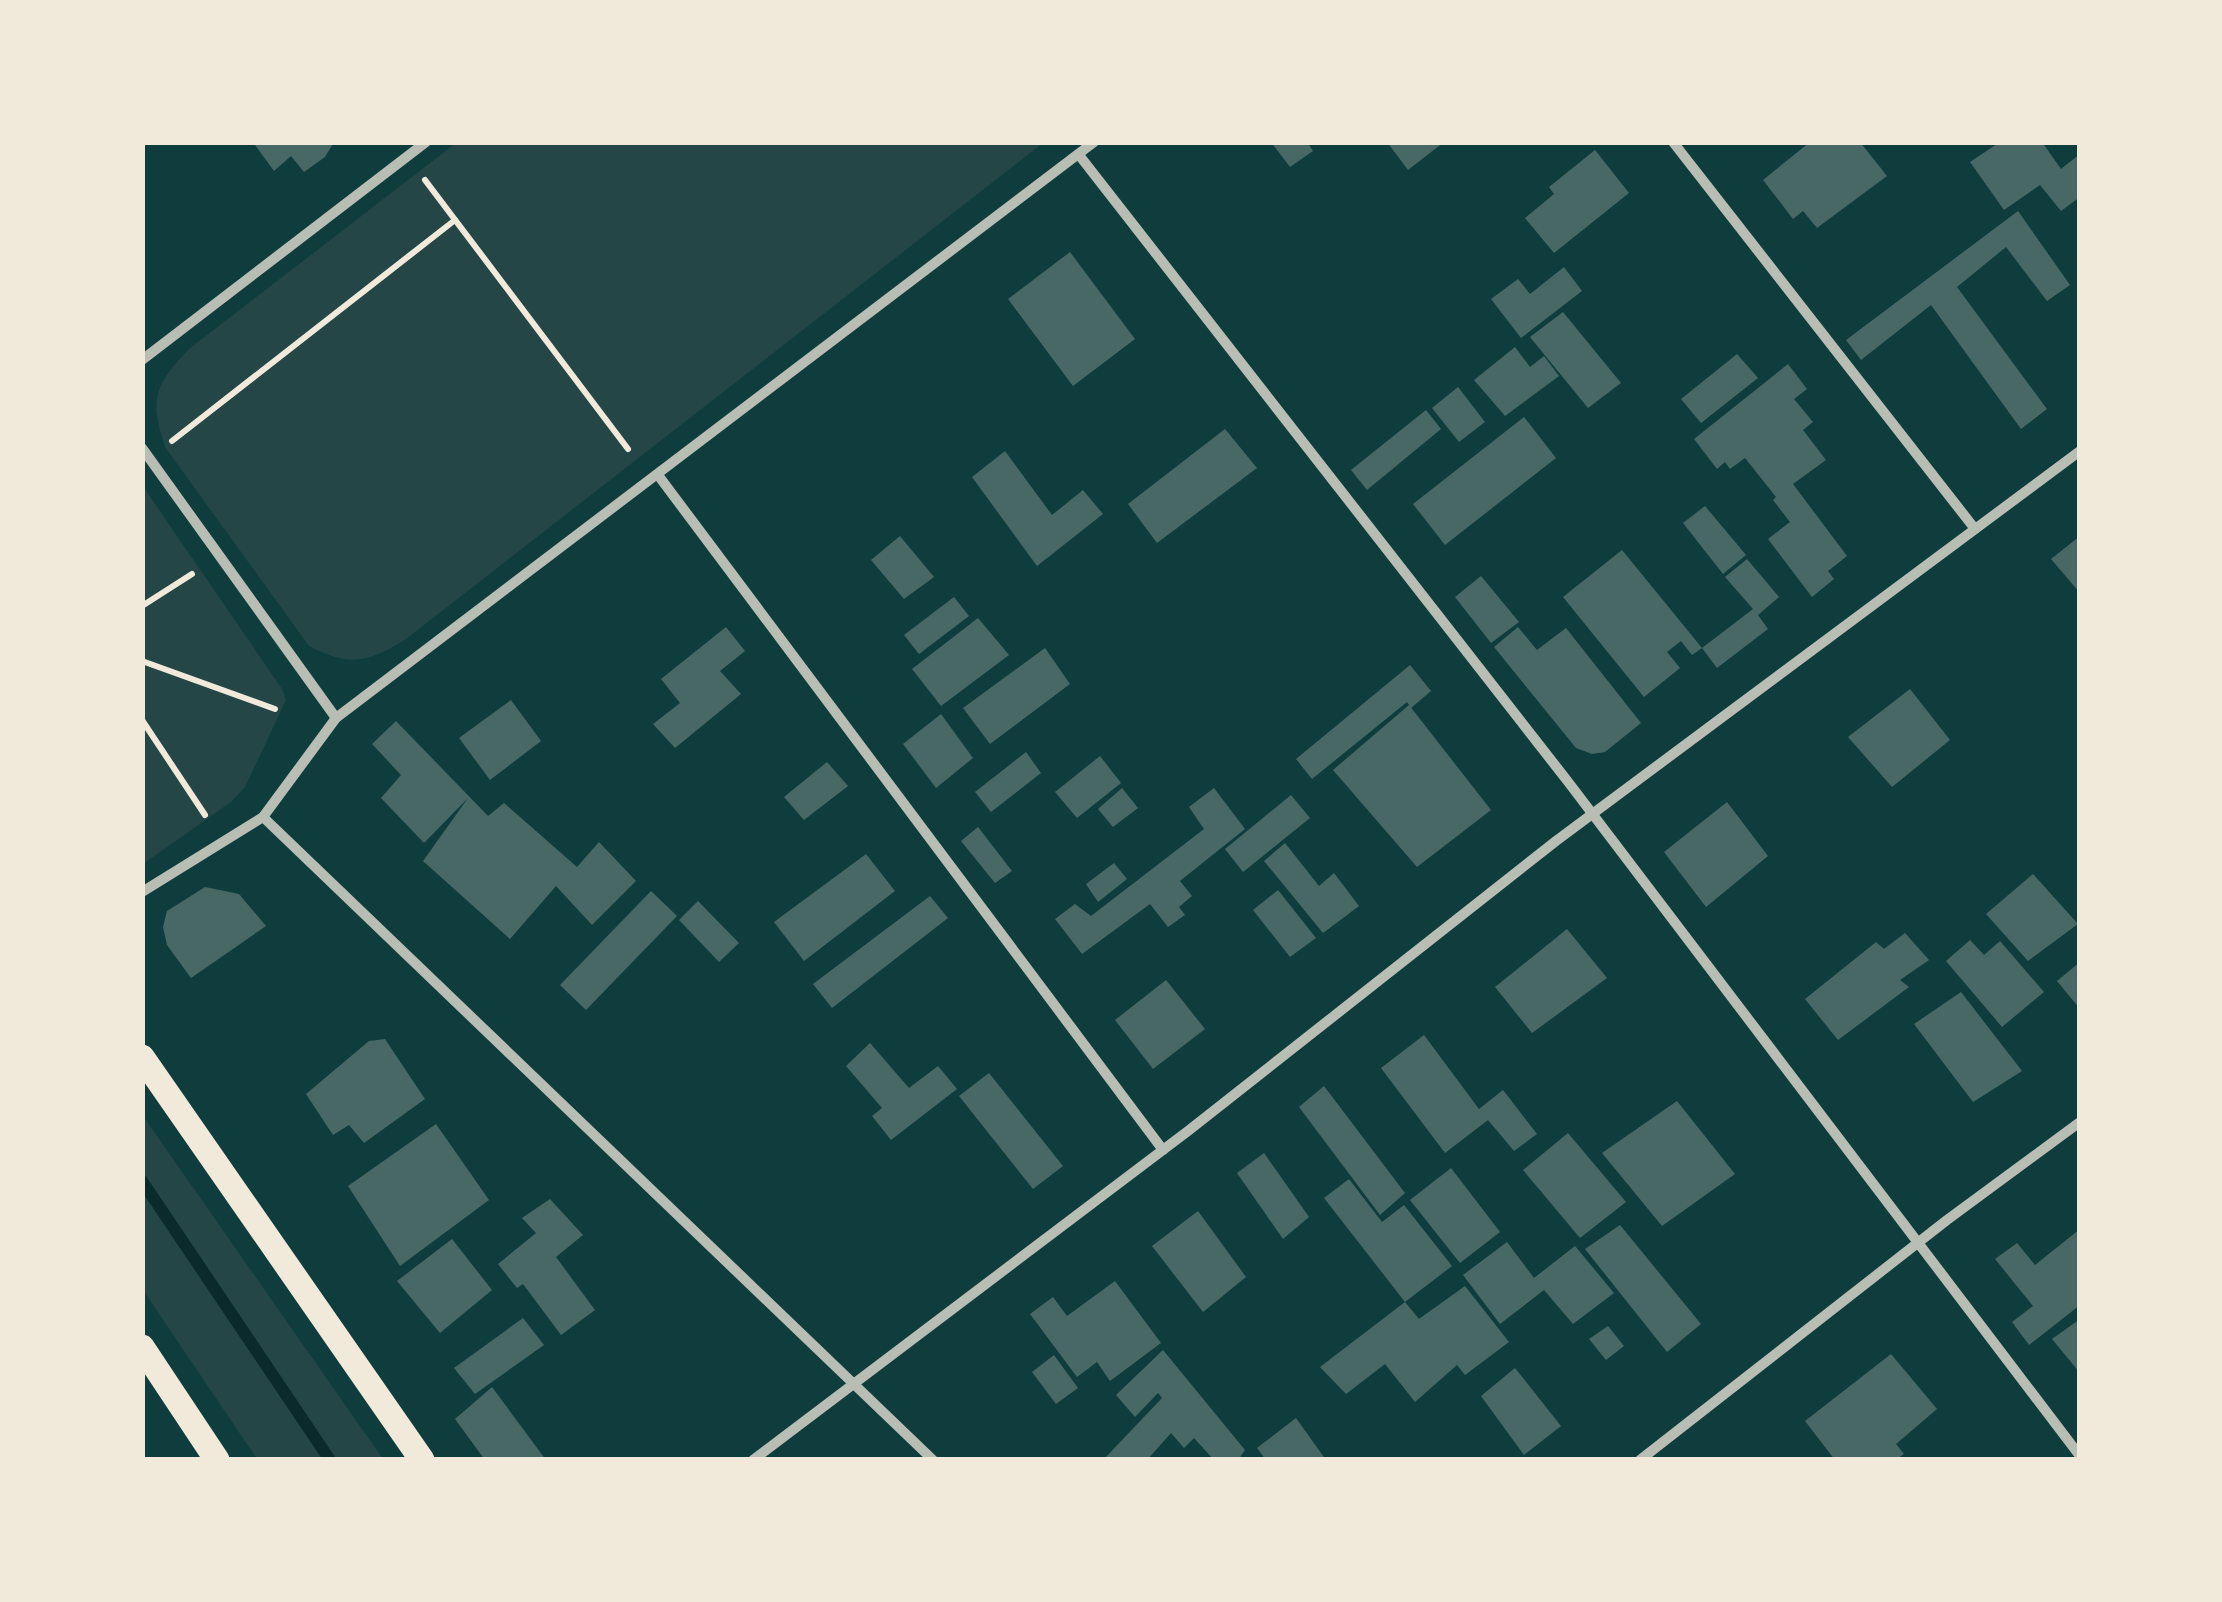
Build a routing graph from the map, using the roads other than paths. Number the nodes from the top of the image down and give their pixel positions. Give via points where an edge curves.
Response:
1 (426, 142) edge
2 (1094, 142) edge
3 (1672, 142) edge
4 (411, 147) edge
5 (1079, 155) junction
6 (142, 360) edge
7 (142, 448) edge
8 (2080, 451) edge
9 (658, 475) junction
10 (1974, 529) junction
11 (336, 718) junction
12 (1592, 813) junction
13 (263, 817) junction
14 (142, 892) edge
15 (142, 1058) edge
16 (2080, 1122) edge
17 (1163, 1150) junction
18 (1920, 1242) junction
19 (142, 1347) edge
20 (855, 1385) junction
21 (2080, 1456) edge
22 (216, 1460) edge
23 (422, 1460) edge
24 (753, 1460) edge
25 (934, 1460) edge
26 (1640, 1460) edge

1 - 4 street
2 - 5 street
3 - 10 street
4 - 6 street
5 - 9 street
5 - 12 street
7 - 11 street
8 - 10 street
9 - 11 street
9 - 17 street
10 - 12 street
11 - 13 street
12 - 17 street
12 - 18 street
13 - 14 street
13 - 20 street
15 - 23 main road
16 - 18 street
17 - 20 street
18 - 21 street
18 - 26 street
19 - 22 main road
20 - 24 street
20 - 25 street

